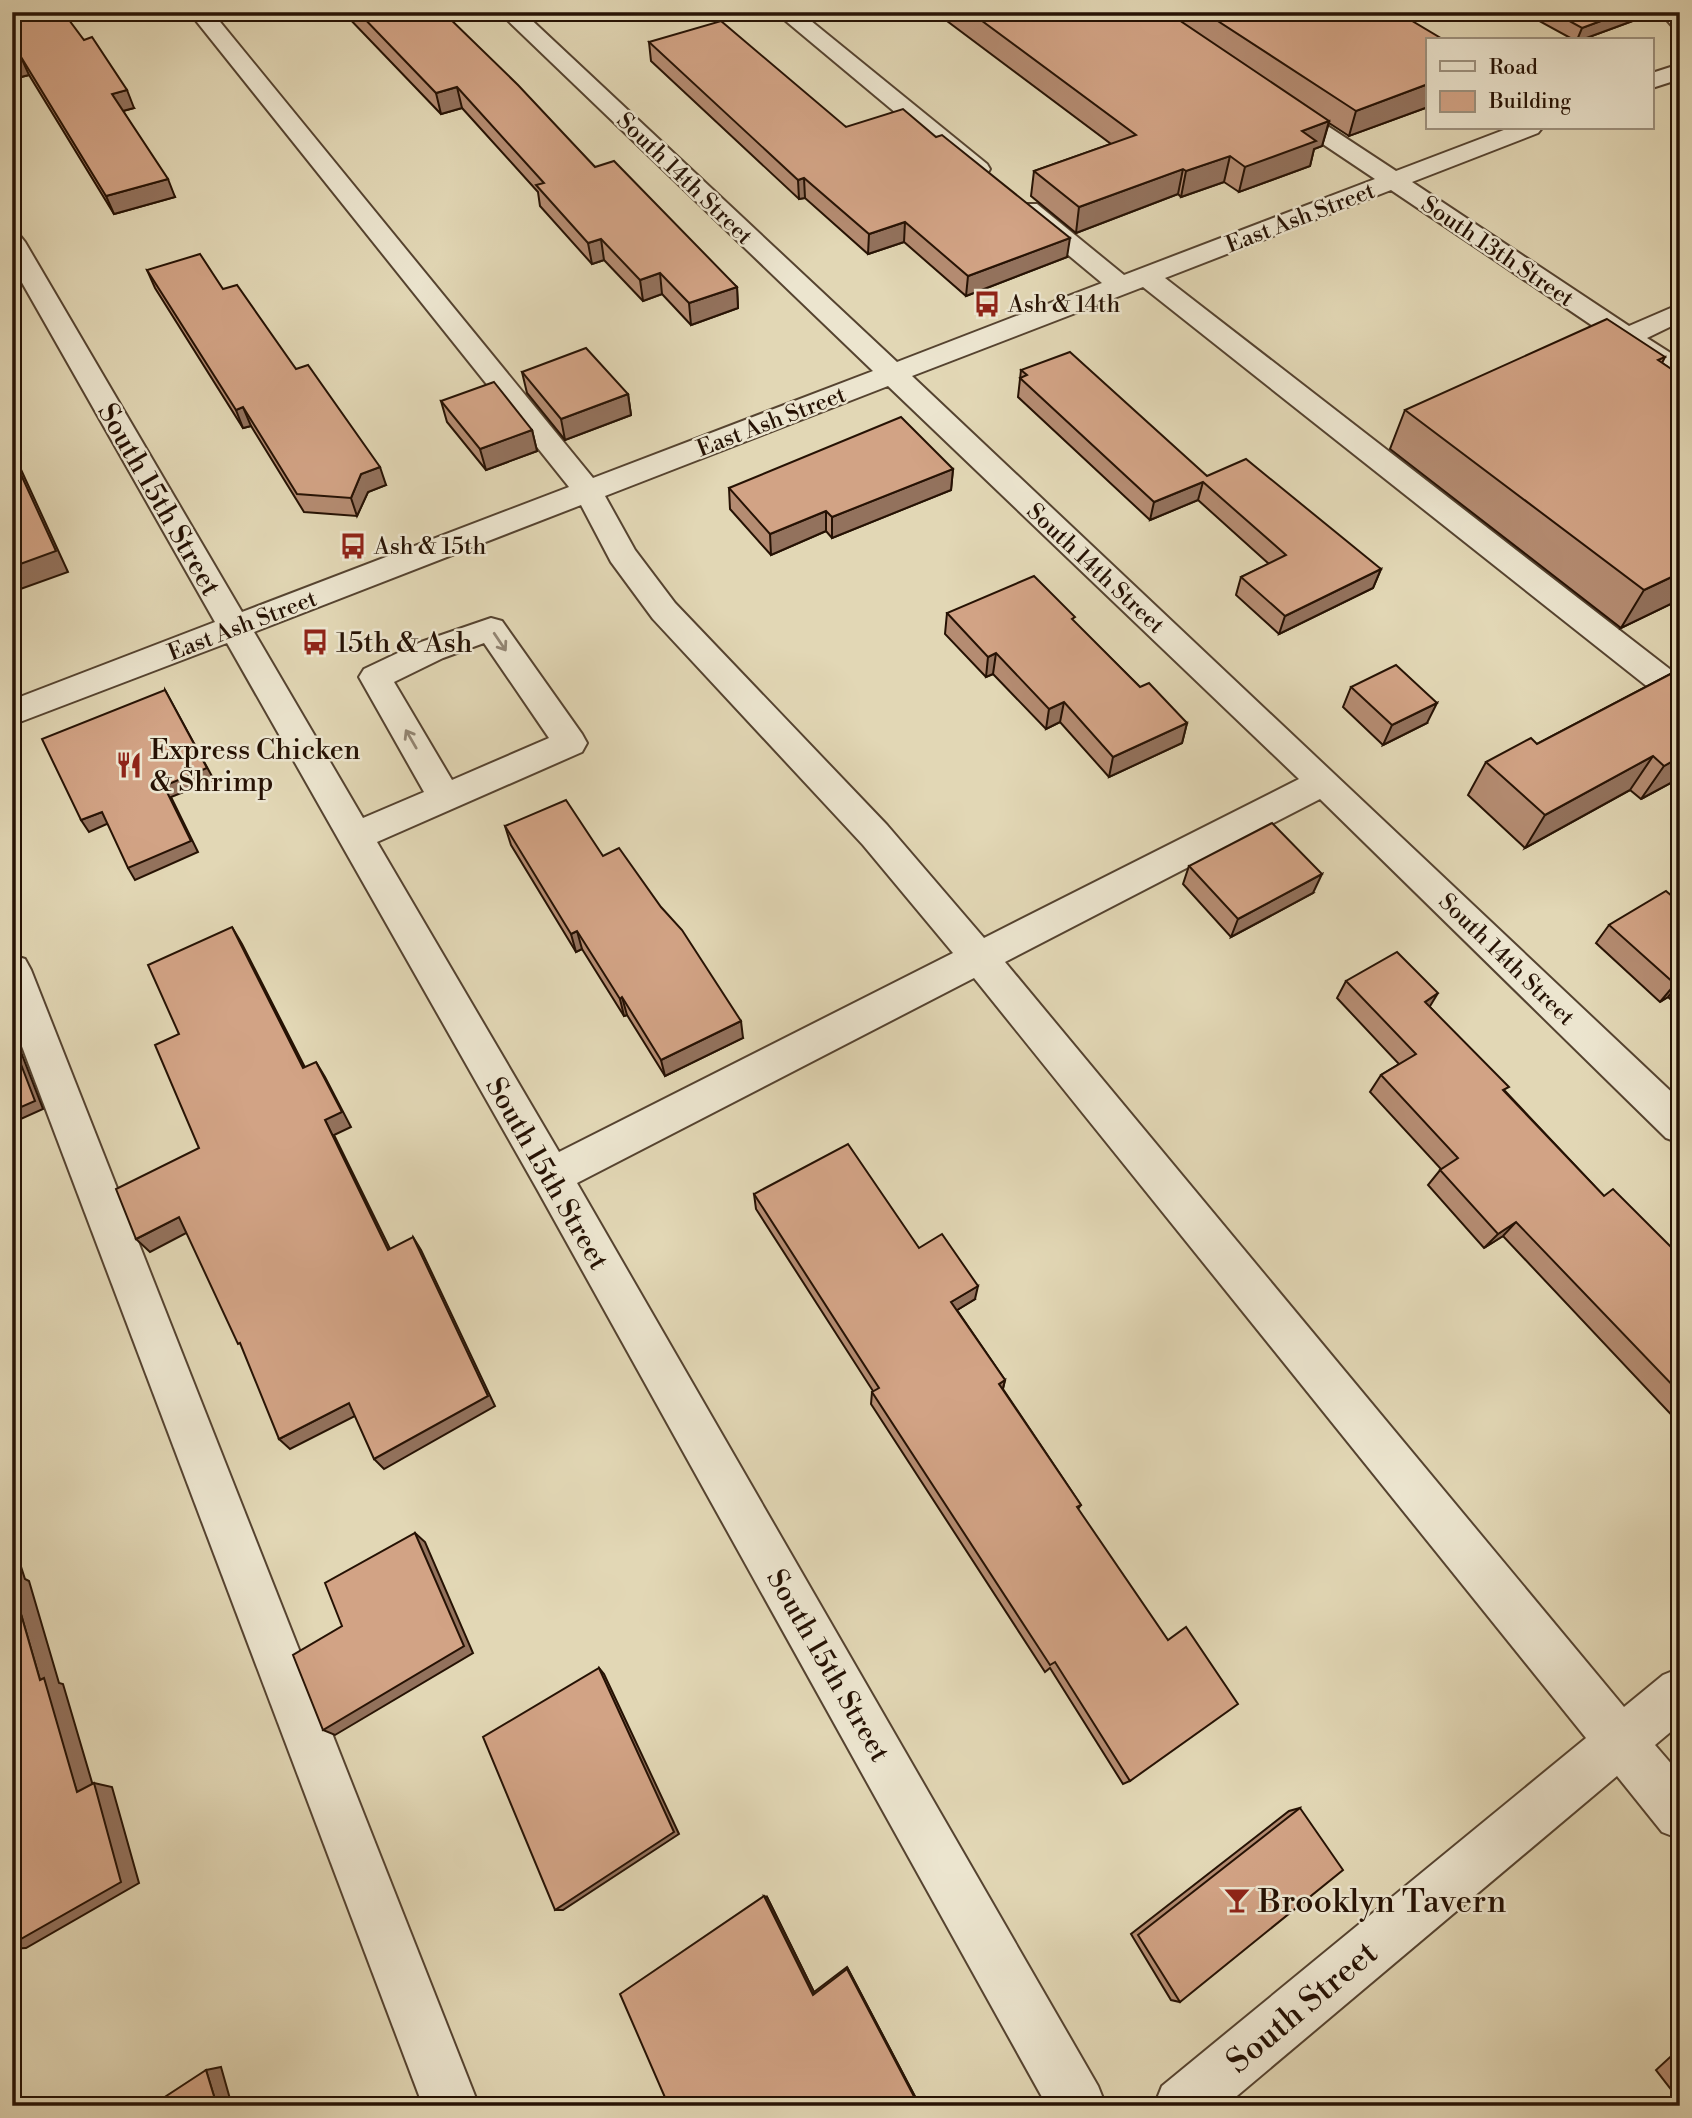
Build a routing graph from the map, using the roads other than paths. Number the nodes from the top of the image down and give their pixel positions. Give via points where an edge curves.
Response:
1 (200, 12) edge
2 (510, 12) edge
3 (786, 12) edge
4 (1671, 12) edge
5 (1680, 21) edge
6 (1680, 71) edge
7 (1654, 80) edge
8 (1266, 95) edge
9 (1525, 130) edge
10 (1392, 181) junction
11 (12, 242) edge
12 (1133, 281) junction
13 (1680, 312) edge
14 (1627, 337) junction
15 (1680, 372) edge
16 (891, 375) junction
17 (588, 491) junction
18 (234, 628) junction
19 (1680, 695) edge
20 (12, 713) edge
21 (1324, 782) junction
22 (445, 798) junction
23 (353, 837) junction
24 (978, 956) junction
25 (12, 970) edge
26 (1680, 1126) edge
27 (551, 1176) junction
28 (1680, 1692) edge
29 (1621, 1742) junction
30 (1680, 1814) edge
31 (451, 2106) edge
32 (1078, 2106) edge
33 (1182, 2106) edge

1 - 17 street
2 - 16 street, South 14th Street
3 - 12 street via 1001,188
4 - 5 street
6 - 7 street
8 - 10 street, South 13th Street
9 - 10 street, East Ash Street
10 - 12 street, East Ash Street
10 - 14 street, South 13th Street
11 - 18 street, South 15th Street
12 - 16 street, East Ash Street
12 - 19 street
13 - 14 street
14 - 15 street, South 13th Street
16 - 17 street, East Ash Street
16 - 21 street, South 14th Street
17 - 18 street, East Ash Street
17 - 24 street via 622,555 664,611 875,835
18 - 20 street, East Ash Street
18 - 23 street, South 15th Street
21 - 24 street
21 - 26 street, South 14th Street
22 -> 22 street via 375,677 491,629 570,743
22 - 23 street
23 - 27 street, South 15th Street
24 - 27 street
24 - 29 street
25 - 31 street
27 - 32 street, South 15th Street
28 - 29 street, South Street
29 - 30 street
29 - 33 street, South Street

